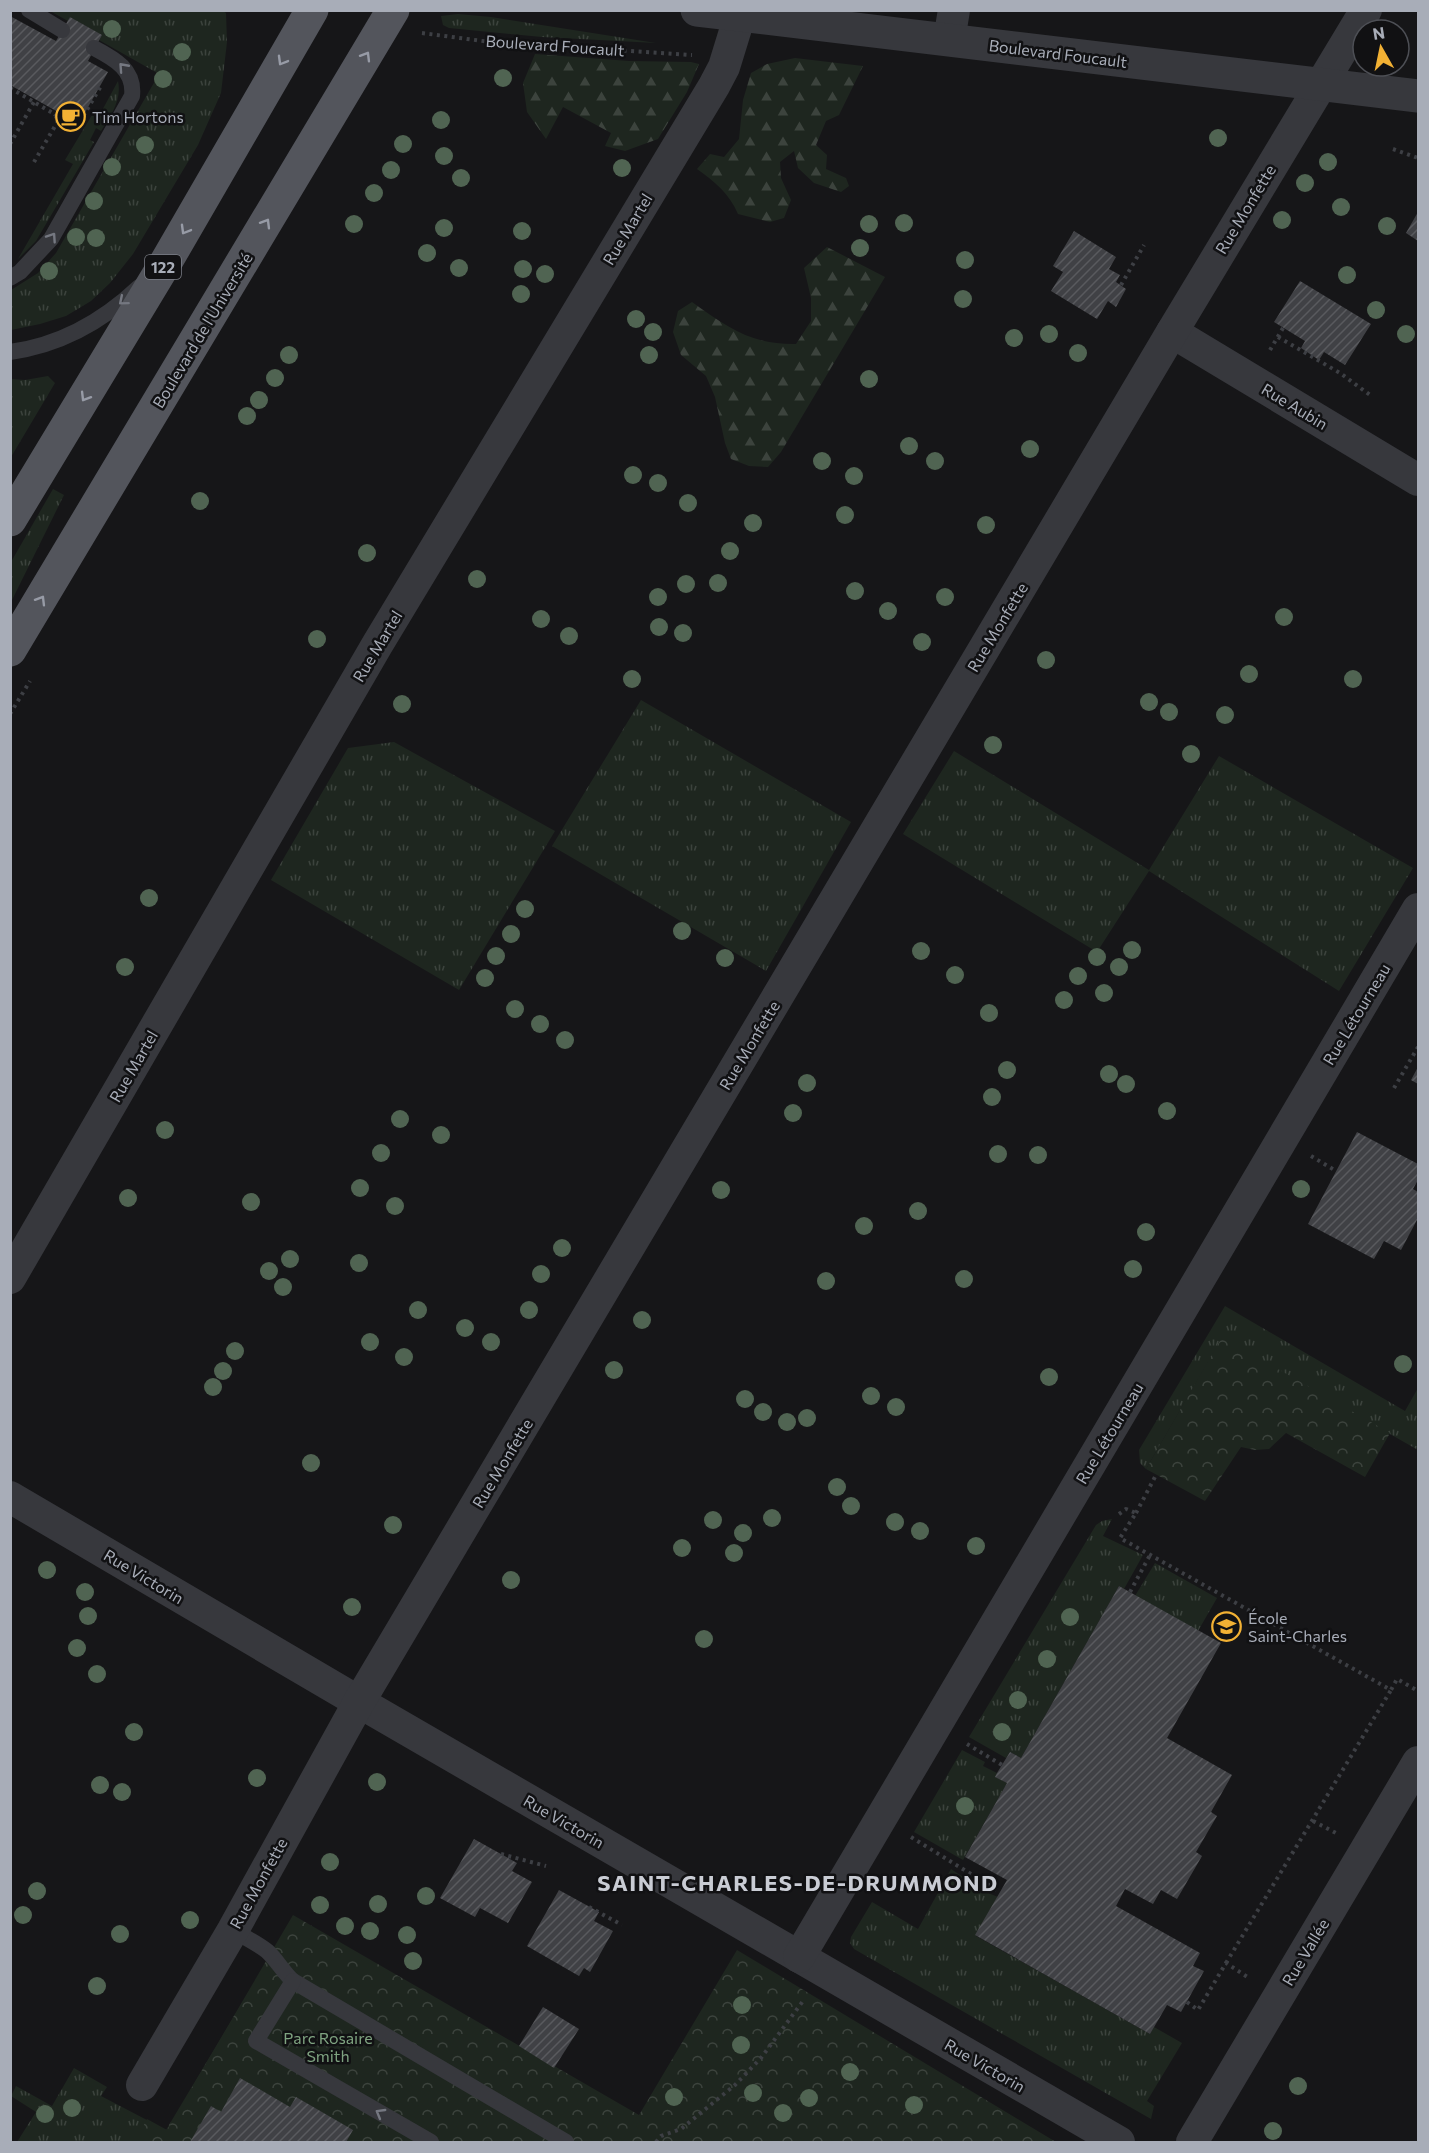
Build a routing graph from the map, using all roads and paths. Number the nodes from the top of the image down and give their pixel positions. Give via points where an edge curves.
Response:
1 (29, 10) edge
2 (312, 10) edge
3 (393, 10) edge
4 (697, 10) edge
5 (1366, 10) edge
6 (740, 15) junction
7 (832, 18) edge
8 (951, 25) edge
9 (62, 30) dead end
10 (420, 33) dead end
11 (94, 48) dead end
12 (702, 56) dead end
13 (103, 82) dead end
14 (1321, 84) junction
15 (10, 88) edge
16 (1419, 96) edge
17 (34, 102) junction
18 (58, 121) junction
19 (10, 144) edge
20 (1394, 149) dead end
21 (1419, 158) edge
22 (34, 162) dead end
23 (1144, 245) dead end
24 (166, 262) junction
25 (10, 278) edge
26 (1121, 285) dead end
27 (1172, 332) junction
28 (1278, 337) dead end
29 (10, 352) edge
30 (1370, 395) dead end
31 (1419, 480) edge
32 (10, 520) edge
33 (10, 650) edge
34 (1419, 909) edge
35 (1419, 1047) edge
36 (1394, 1089) dead end
37 (10, 1278) edge
38 (1156, 1475) dead end
39 (10, 1497) edge
40 (1136, 1513) junction
41 (1119, 1514) dead end
42 (1150, 1555) junction
43 (1130, 1592) dead end
44 (1391, 1690) junction
45 (1419, 1691) edge
46 (358, 1702) junction
47 (963, 1742) dead end
48 (1419, 1762) edge
49 (1002, 1765) dead end
50 (908, 1835) dead end
51 (501, 1854) dead end
52 (546, 1866) dead end
53 (1000, 1892) dead end
54 (589, 1906) dead end
55 (622, 1925) dead end
56 (232, 1930) junction
57 (799, 1957) junction
58 (293, 1982) junction
59 (806, 1995) dead end
60 (1186, 2002) dead end
61 (142, 2085) dead end
62 (431, 2142) edge
63 (566, 2142) edge
64 (656, 2142) edge
65 (1119, 2142) edge
66 (1192, 2142) edge

1 - 9 lane
2 -> 24 main road, 122
33 -> 3 main road, Boulevard de l'Université
4 - 6 street, Boulevard Foucault
5 - 14 street, Rue Monfette
6 - 7 street, Boulevard Foucault
6 - 37 street, Rue Martel via 714,86 377,645
7 - 8 street, Boulevard Foucault
8 - 14 street, Boulevard Foucault
10 - 12 path, Boulevard Foucault via 490,42
25 -> 11 lane via 51,239 132,96 131,77 126,70
13 - 18 path via 75,130
14 - 16 street, Boulevard Foucault
14 - 27 street, Rue Monfette
15 - 17 path
17 - 18 path via 56,115
17 - 19 path
18 - 22 path
20 - 21 path
23 - 26 path
24 -> 29 lane via 95,323 53,343
24 -> 32 main road, 122
27 - 31 street, Rue Aubin
27 - 46 street, Rue Monfette
28 - 30 path
34 - 57 street, Rue Létourneau
35 - 36 path
38 - 40 path
39 - 46 street, Rue Victorin
40 - 41 path via 1126,1509
40 - 42 path via 1120,1538
42 - 43 path
42 - 44 path
44 - 45 path via 1397,1679
44 - 60 path via 1315,1822 1198,2010
46 - 56 street, Rue Monfette
46 - 57 street, Rue Victorin
47 - 49 path
48 - 66 street, Rue Vallée
50 - 53 path
51 - 52 path
54 - 55 path
56 - 58 lane via 265,1949
56 - 61 street, Rue Monfette
57 - 65 street, Rue Victorin
62 -> 58 lane via 256,2041
58 - 63 lane
59 - 64 path via 761,2058 735,2085 681,2129 661,2136

